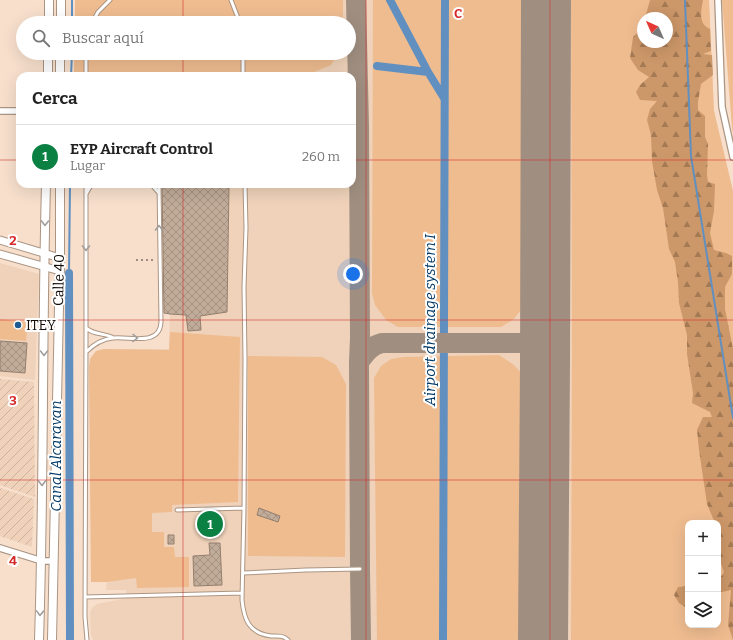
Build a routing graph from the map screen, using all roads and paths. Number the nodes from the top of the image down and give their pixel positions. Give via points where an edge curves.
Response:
1 (49, 0) edge
2 (61, 0) edge
3 (110, 0) edge
4 (231, 0) edge
5 (718, 0) edge
6 (49, 16) edge
7 (61, 16) edge
8 (96, 16) edge
9 (237, 16) edge
10 (48, 60) edge
11 (60, 60) edge
12 (86, 60) edge
13 (243, 60) edge
14 (48, 72) edge
15 (60, 72) edge
16 (86, 72) edge
17 (243, 72) edge
18 (0, 111) edge
19 (16, 111) edge
20 (733, 157) edge
21 (46, 188) edge
22 (60, 188) edge
23 (86, 188) edge
24 (90, 188) edge
25 (154, 188) edge
26 (159, 188) edge
27 (245, 188) edge
28 (159, 193) junction
29 (86, 195) junction
30 (0, 240) edge
31 (44, 253) junction
32 (0, 254) edge
33 (60, 258) junction
34 (136, 260) dead end
35 (160, 260) junction
36 (44, 267) junction
37 (60, 271) junction
38 (86, 328) junction
39 (112, 338) junction
40 (86, 352) junction
41 (244, 508) junction
42 (177, 510) dead end
43 (0, 548) edge
44 (42, 561) junction
45 (54, 561) junction
46 (360, 570) dead end
47 (243, 573) junction
48 (242, 593) junction
49 (85, 597) junction
50 (39, 640) edge
51 (52, 640) edge
52 (88, 640) edge
53 (288, 640) edge

1 - 6 main road
2 - 7 main road
3 - 8 lane
4 - 9 lane
5 - 20 street via 722,107
10 - 14 main road
11 - 15 main road
12 - 16 lane
13 - 17 lane
18 - 19 street
21 -> 31 main road, Calle 40
22 - 33 main road, Calle 40
23 - 29 lane
24 - 29 lane
25 - 28 lane
26 - 28 lane
27 - 41 lane
35 -> 28 lane
29 -> 38 lane
30 - 31 street
31 - 33 street
31 - 36 main road, Calle 40
32 - 36 street
33 - 37 main road, Calle 40
34 - 35 path
39 -> 35 lane via 148,338 159,330
36 - 37 street
36 -> 44 main road, Calle 40
37 - 45 main road, Calle 40
38 - 39 lane via 92,333
38 - 40 lane
39 - 40 lane via 97,343
40 - 49 lane
41 - 42 lane
41 - 47 lane
43 - 44 street
44 - 45 street
44 -> 50 main road, Calle 40
45 - 51 main road, Calle 40
46 - 47 lane
47 - 48 lane
48 - 49 lane
48 - 53 lane via 243,612 251,628 259,633 280,636
49 - 52 lane

